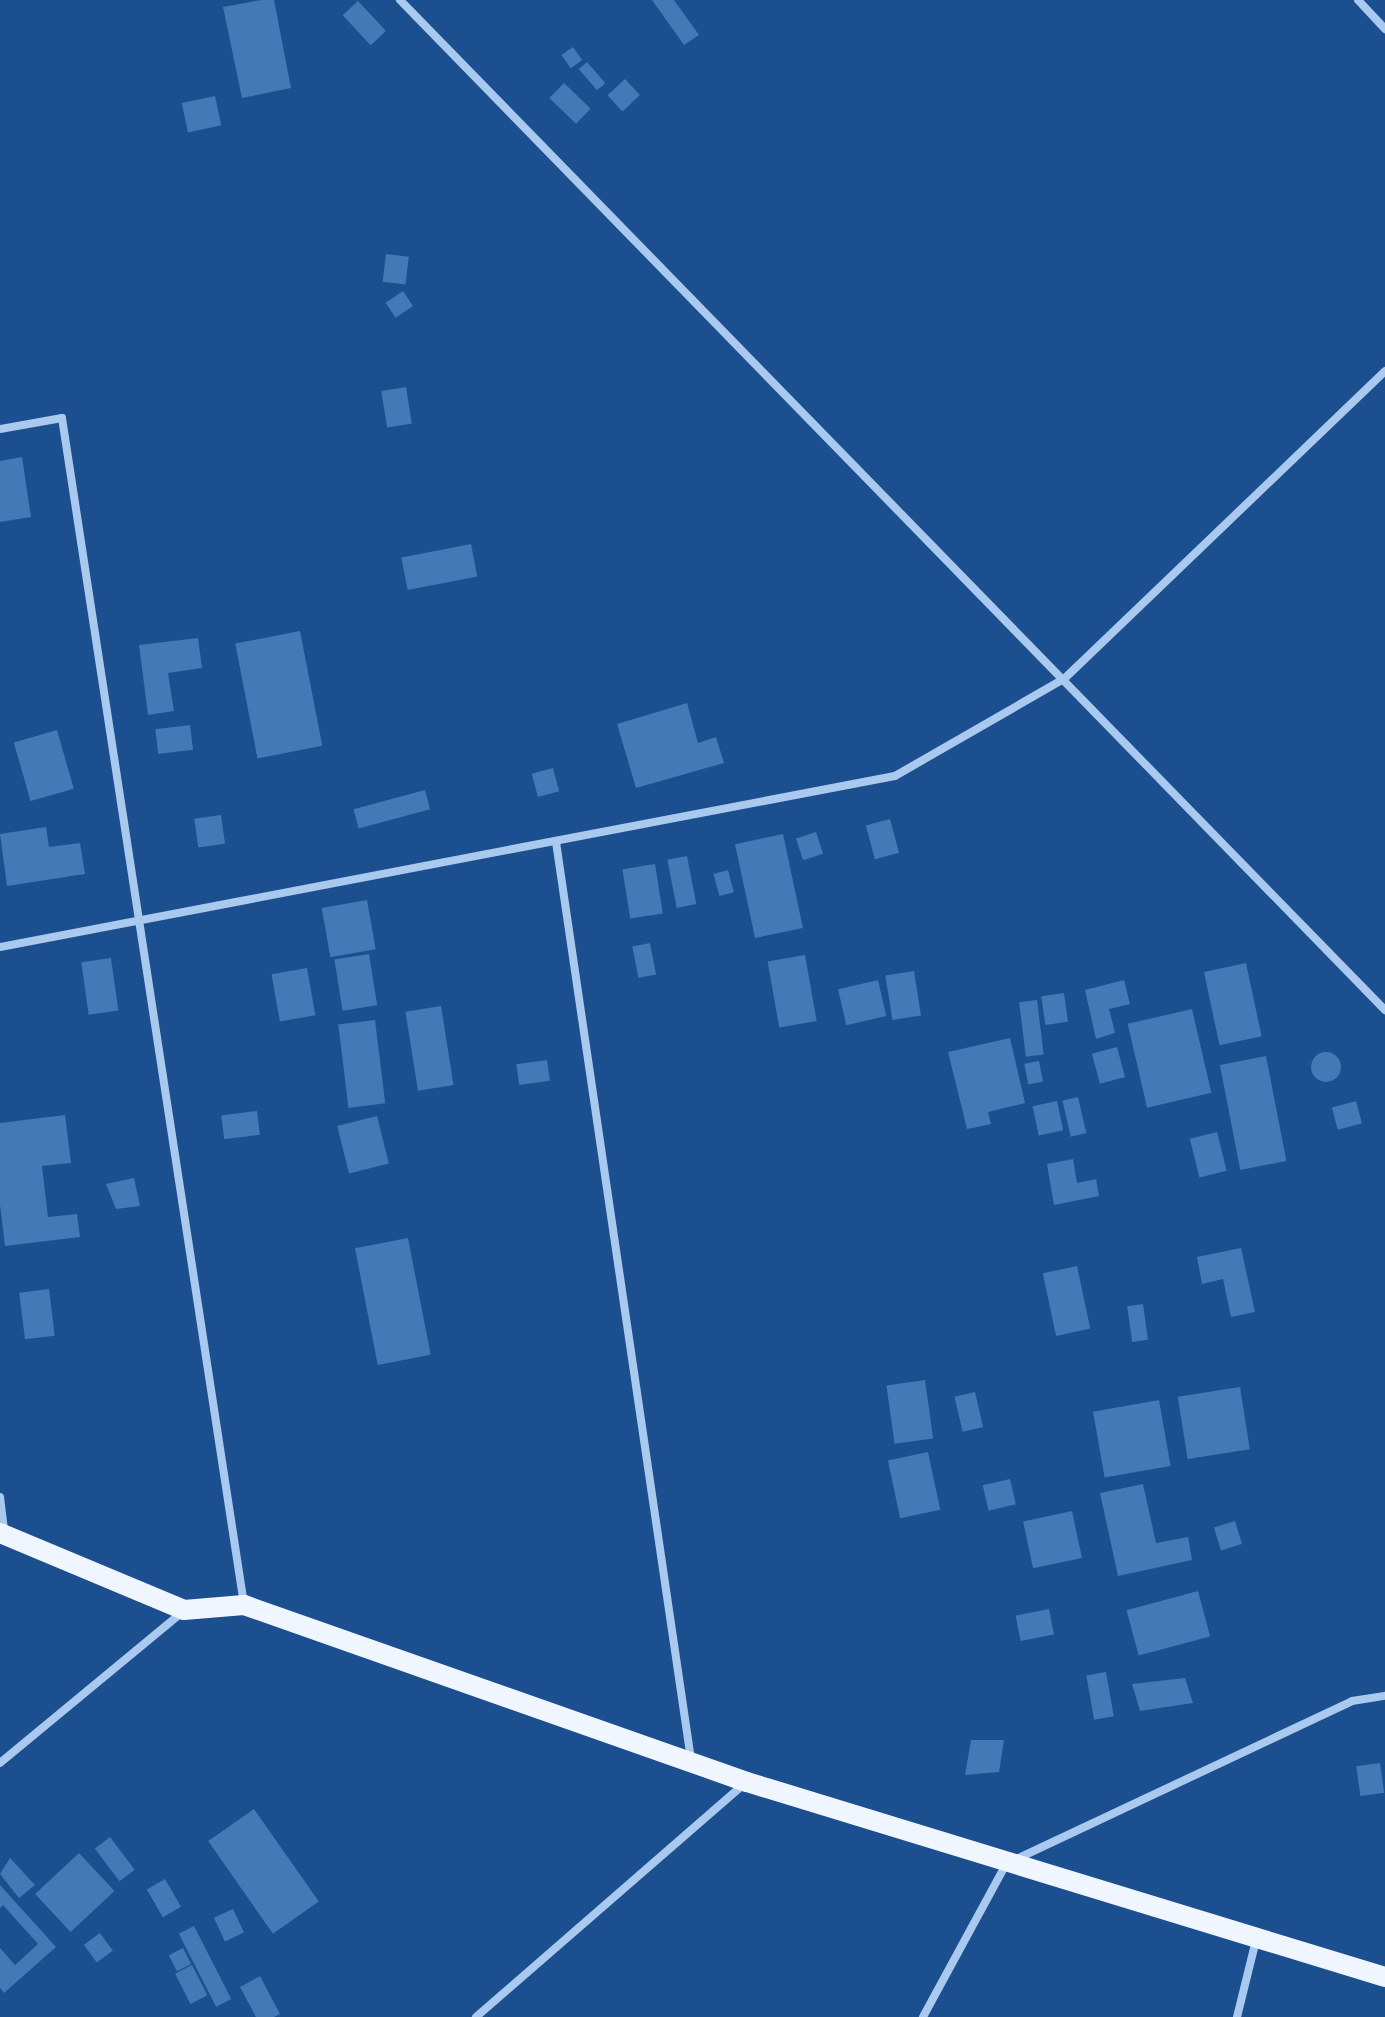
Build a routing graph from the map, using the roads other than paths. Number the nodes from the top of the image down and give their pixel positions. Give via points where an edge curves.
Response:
1 (400, 0) edge
2 (1358, 0) edge
3 (1385, 29) edge
4 (1385, 371) edge
5 (0, 429) edge
6 (1064, 679) junction
7 (556, 842) junction
8 (139, 923) junction
9 (0, 947) edge
10 (1385, 1010) edge
11 (0, 1497) edge
12 (2, 1534) edge
13 (244, 1605) junction
14 (184, 1610) junction
15 (1385, 1696) edge
16 (0, 1763) edge
17 (691, 1763) junction
18 (747, 1782) junction
19 (1006, 1864) junction
20 (1256, 1938) junction
21 (1385, 1977) edge
22 (476, 2017) edge
23 (923, 2017) edge
24 (1237, 2017) edge

1 - 6 street
2 - 3 street
4 - 6 street
5 - 8 street via 62,418
6 - 7 street via 895,776
6 - 10 street
7 - 8 street
7 - 17 street
8 - 9 street
8 - 13 street
11 - 12 street
12 - 14 main road
13 - 14 main road
13 - 17 main road
14 - 16 street
15 - 19 street via 1352,1701
17 - 18 main road
18 - 19 main road
18 - 22 street
19 - 20 main road
19 - 23 street
20 - 21 main road
20 - 24 street

